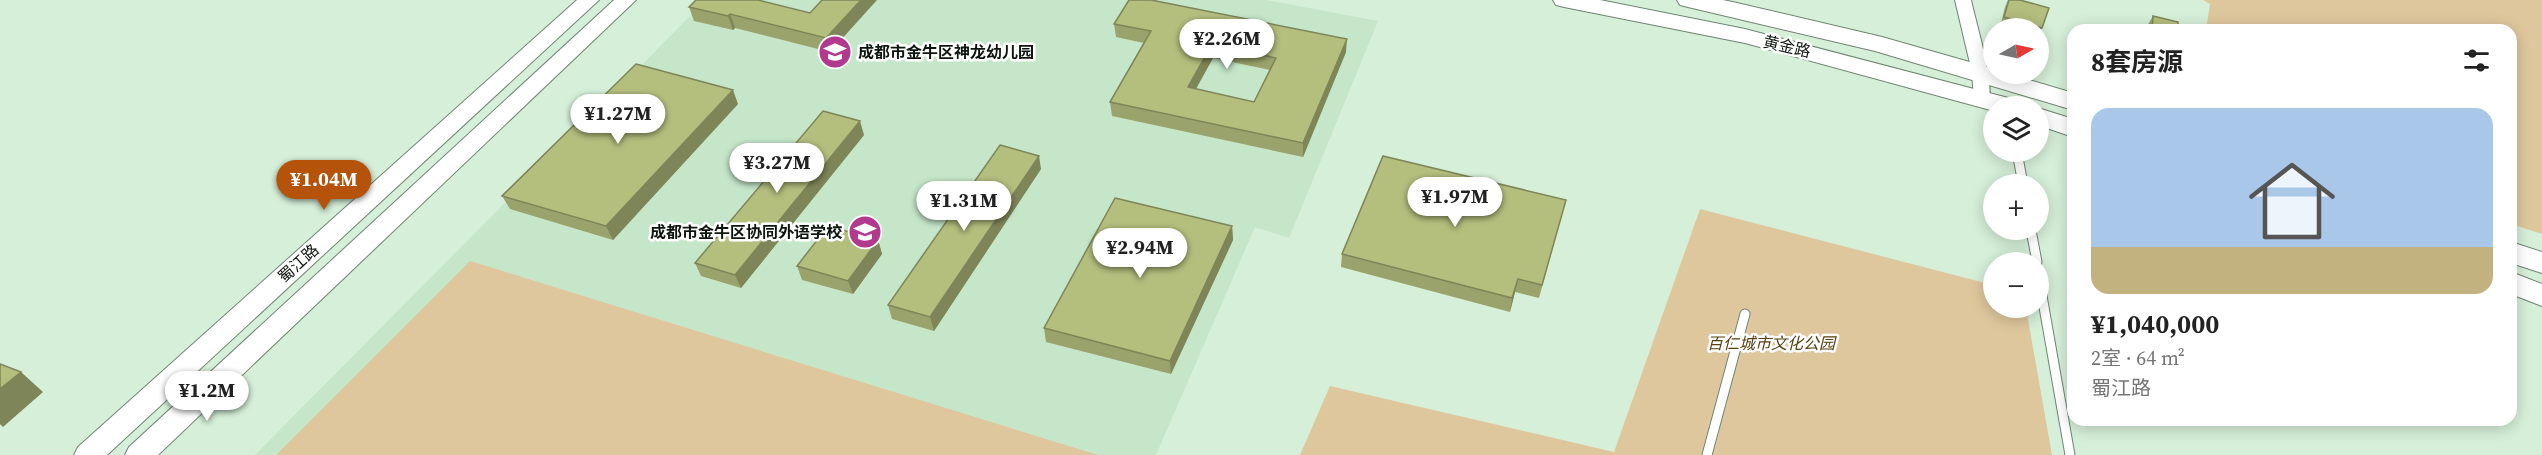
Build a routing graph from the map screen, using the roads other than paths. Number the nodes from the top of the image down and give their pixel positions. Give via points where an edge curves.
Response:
1 (589, 0) edge
2 (626, 0) edge
3 (1564, 0) edge
4 (1688, 0) edge
5 (1963, 0) edge
6 (1980, 72) junction
7 (1982, 99) joint
8 (2067, 100) edge
9 (2049, 120) edge
10 (2067, 126) edge
11 (2517, 254) edge
12 (2542, 262) edge
13 (2517, 285) edge
14 (2542, 295) edge
15 (1745, 314) dead end
16 (2046, 318) edge
17 (88, 455) edge
18 (139, 455) edge
19 (1707, 455) edge
20 (2070, 455) edge

1 - 17 street, 蜀江路
2 - 18 street, 蜀江路
3 - 7 main road, 黄金路 via 1819,54
4 - 6 main road, 黄金路 via 1798,24
5 - 6 street
6 - 7 street
6 - 8 main road, 黄金路
9 - 10 main road
11 - 12 main road
13 - 14 main road
15 - 19 lane
16 - 20 lane

